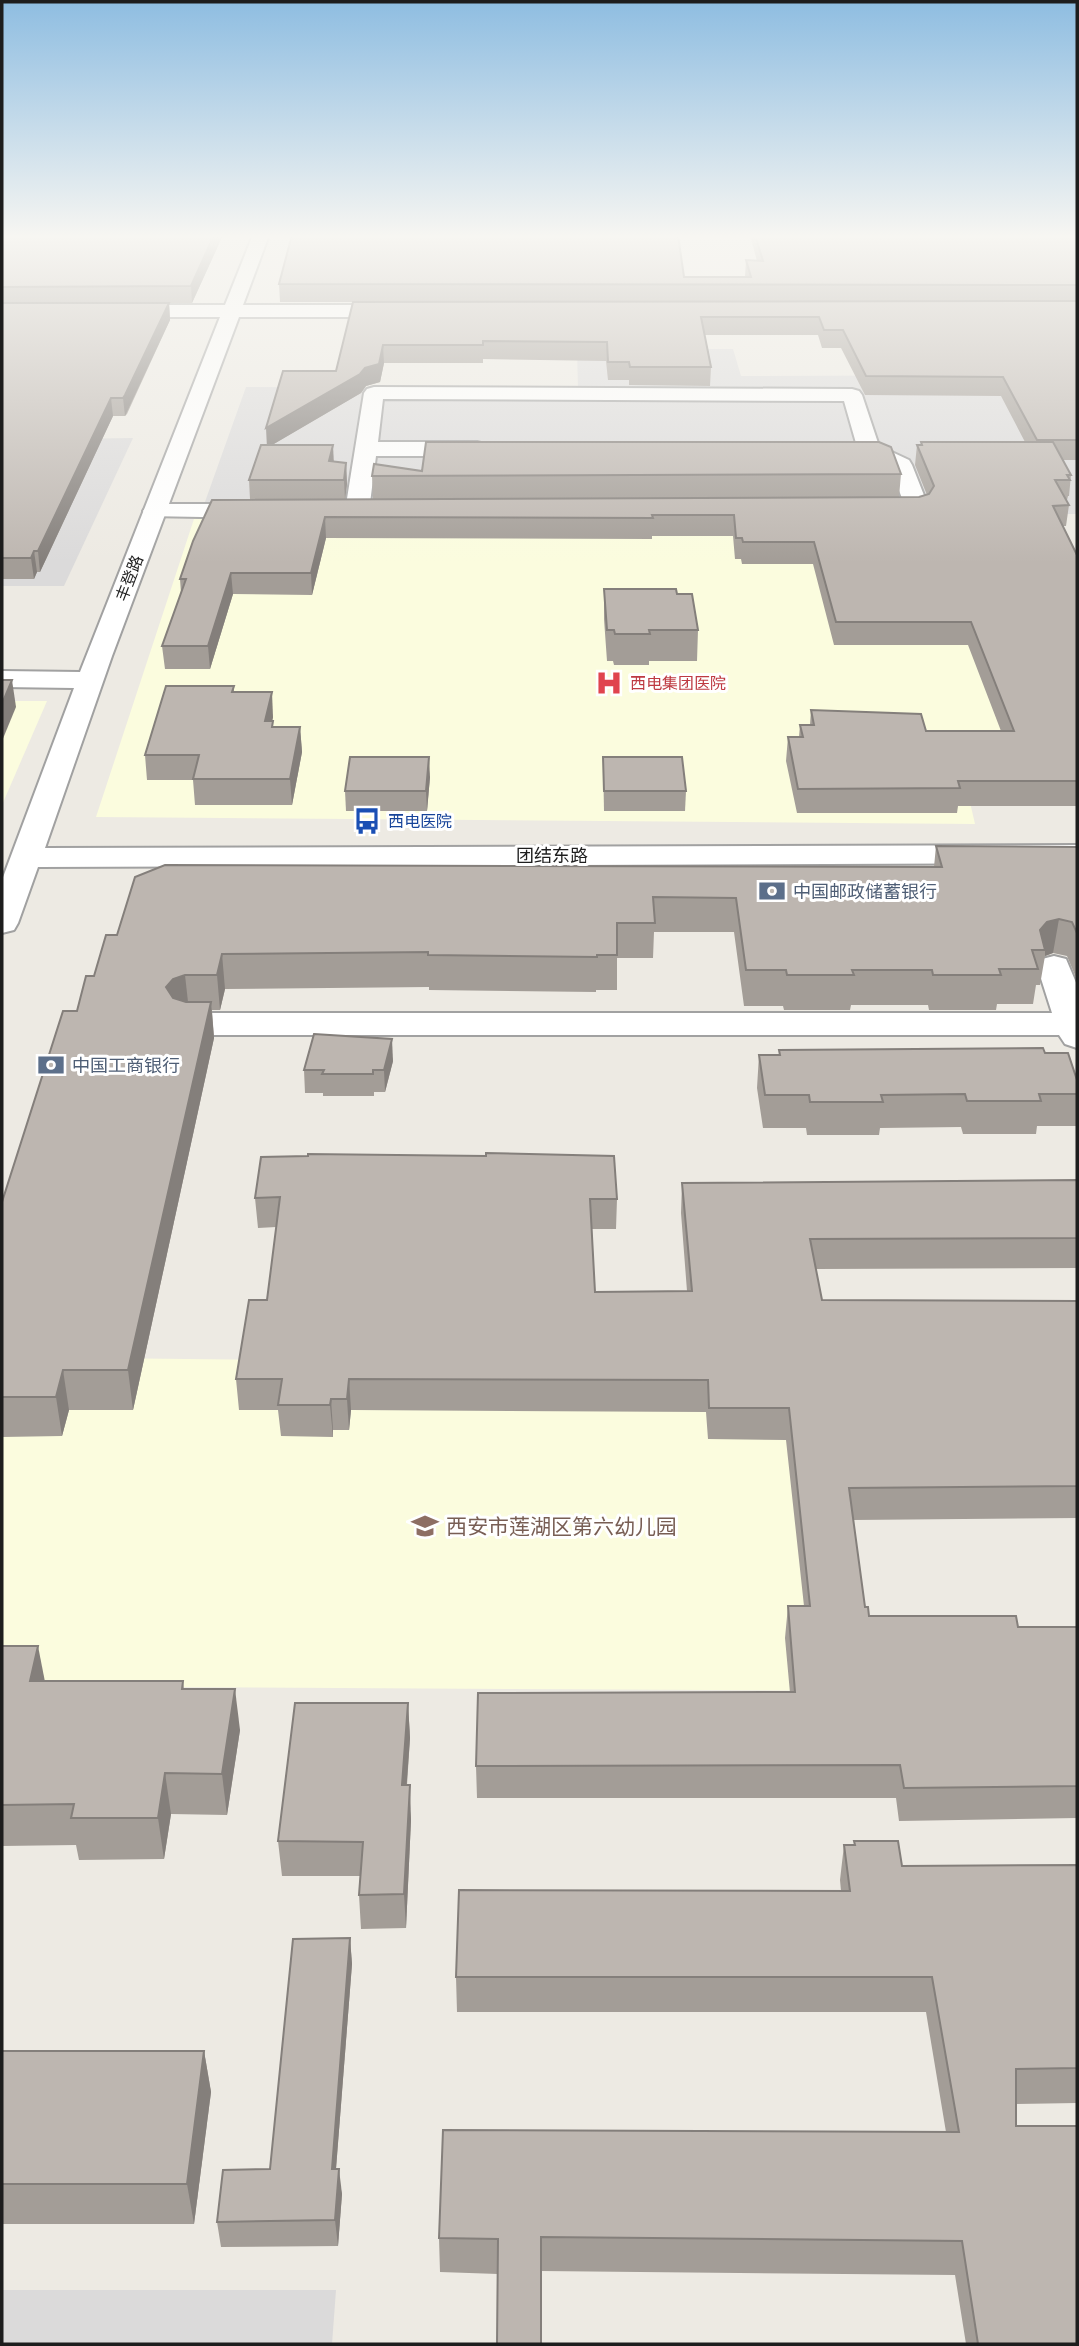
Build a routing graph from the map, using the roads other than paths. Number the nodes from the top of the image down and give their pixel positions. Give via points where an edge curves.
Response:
1 (219, 344) edge
2 (366, 449) junction
3 (492, 449) edge
4 (841, 450) edge
5 (869, 450) junction
6 (861, 508) edge
7 (155, 511) junction
8 (276, 511) edge
9 (330, 511) edge
10 (357, 511) junction
11 (385, 511) edge
12 (2, 679) edge
13 (91, 680) junction
14 (1077, 837) edge
15 (31, 847) junction
16 (1077, 855) edge
17 (2, 923) edge
18 (1054, 966) dead end
19 (190, 1024) edge
20 (1075, 1028) edge

1 - 7 street, 丰登路
2 - 3 street
2 - 5 street via 374,393 852,395
2 - 10 street
4 - 5 street
5 - 6 street via 901,465 917,508
7 - 8 street
7 - 13 street, 丰登路
9 - 10 street
10 - 11 street
12 - 13 street
13 - 15 street, 丰登路
14 - 15 street
15 - 16 street, 团结东路 via 363,855
15 - 17 street, 丰登路
18 - 20 street
19 - 20 street

